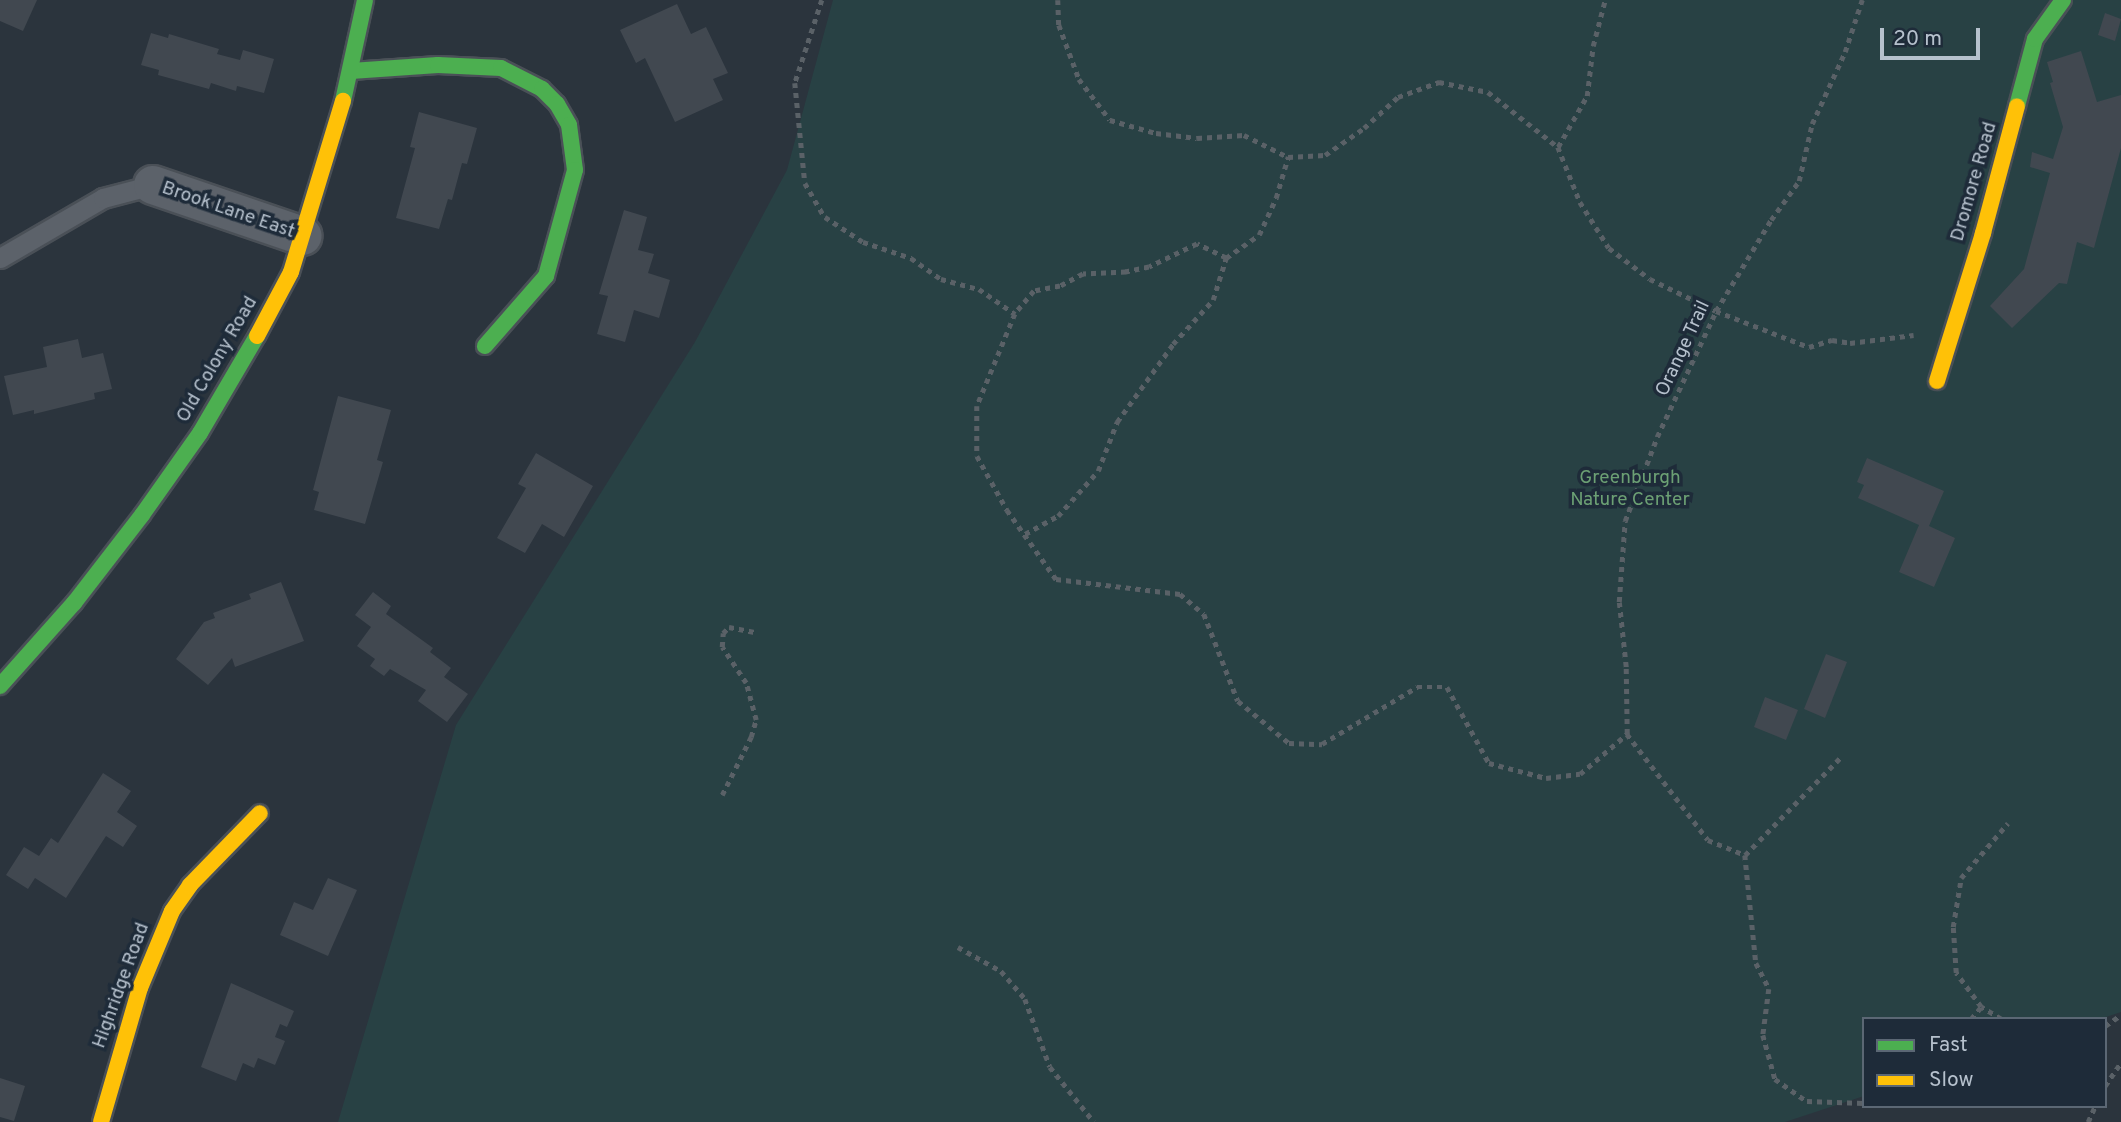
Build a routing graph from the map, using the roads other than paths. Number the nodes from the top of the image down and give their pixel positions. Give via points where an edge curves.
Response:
1 (365, 0) edge
2 (2063, 0) edge
3 (351, 71) junction
4 (153, 185) joint
5 (303, 236) junction
6 (0, 257) edge
7 (485, 346) dead end
8 (1937, 381) dead end
9 (0, 686) edge
10 (260, 813) dead end
11 (101, 1122) edge

1 - 3 street, Old Colony Road
2 - 8 street, Dromore Road via 2035,39
3 - 5 street, Old Colony Road
3 - 7 street via 449,65 501,68 542,89 569,125 575,170 546,276
4 - 5 street, Brook Lane East
4 - 6 lane via 103,198
5 - 9 street, Old Colony Road via 272,311 200,433 74,603
10 - 11 street, Highridge Road via 190,885 172,912 140,988

